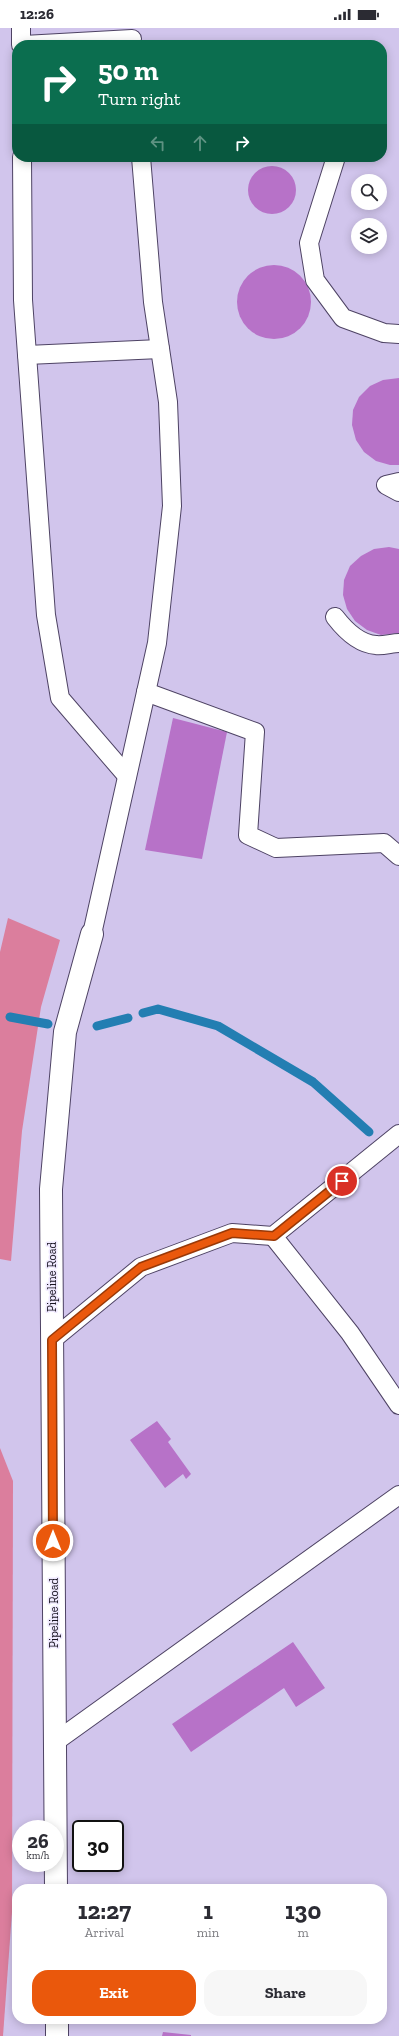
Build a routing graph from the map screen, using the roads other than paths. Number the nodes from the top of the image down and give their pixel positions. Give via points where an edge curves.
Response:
1 (21, 28) edge
2 (132, 37) edge
3 (22, 40) edge
4 (91, 40) edge
5 (22, 162) edge
6 (141, 162) edge
7 (334, 162) edge
8 (399, 334) edge
9 (160, 349) junction
10 (27, 355) junction
11 (399, 482) edge
12 (399, 492) edge
13 (335, 617) dead end
14 (399, 643) edge
15 (146, 692) junction
16 (128, 776) junction
17 (399, 856) edge
18 (92, 934) joint
19 (399, 1134) edge
20 (274, 1236) junction
21 (52, 1340) junction
22 (399, 1405) edge
23 (399, 1495) edge
24 (55, 1742) junction
25 (56, 1884) edge
26 (57, 2024) edge
27 (57, 2036) edge

1 - 3 lane
2 - 4 lane
5 - 10 lane via 23,300
6 - 9 lane via 153,302
7 - 8 lane via 309,243 315,280 343,318 384,333
9 - 10 lane
9 - 15 lane via 168,402 172,506 157,643
10 - 16 lane via 46,615 60,698
11 - 12 lane via 386,485
13 - 14 lane via 342,627 360,640 376,646
15 - 16 lane
15 - 17 lane via 255,732 248,835 276,848 384,843
16 - 18 lane
18 - 21 street, Pipeline Road via 65,1032 51,1189
19 - 20 lane
20 - 21 lane via 232,1233 141,1267
20 - 22 lane via 350,1334
21 - 24 street, Pipeline Road
23 - 24 lane
24 - 25 street, Pipeline Road
26 - 27 street

